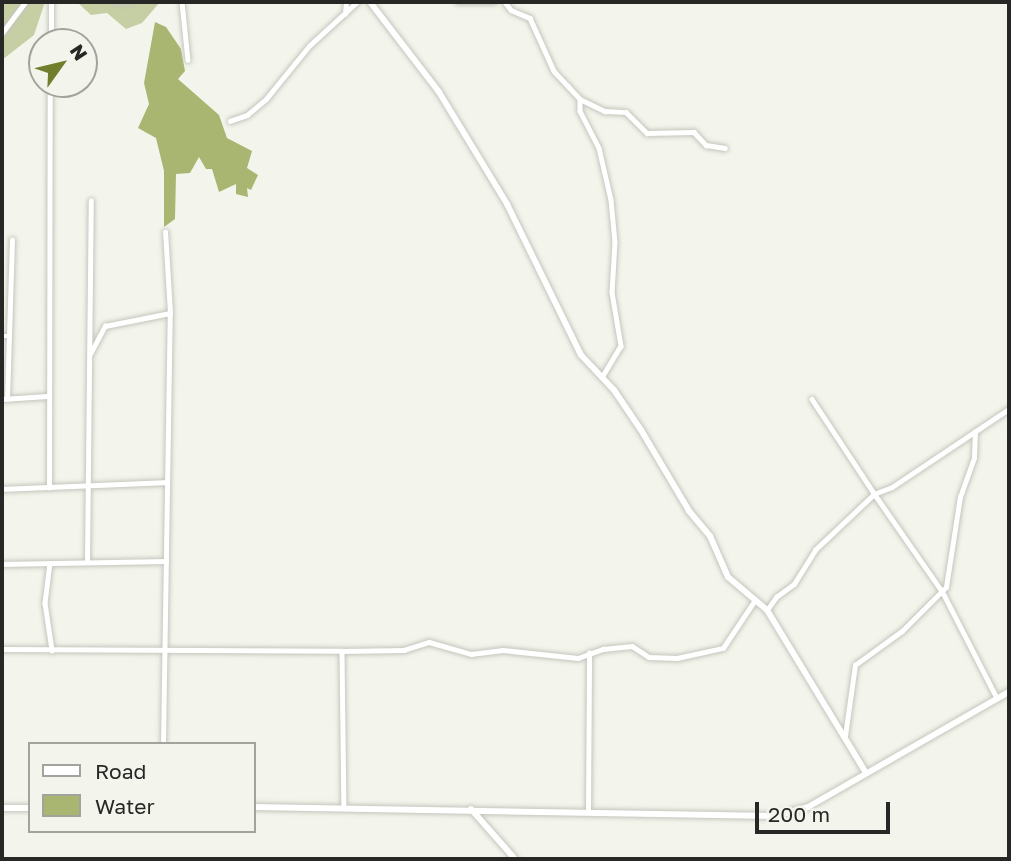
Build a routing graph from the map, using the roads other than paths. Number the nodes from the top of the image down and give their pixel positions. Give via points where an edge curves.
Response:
1 (25, 2) edge
2 (51, 2) edge
3 (113, 2) edge
4 (132, 2) edge
5 (182, 2) edge
6 (346, 2) edge
7 (357, 2) edge
8 (370, 2) edge
9 (457, 2) edge
10 (495, 2) edge
11 (505, 2) edge
12 (345, 15) junction
13 (51, 28) edge
14 (2, 33) edge
15 (188, 60) dead end
16 (50, 98) edge
17 (580, 99) junction
18 (230, 121) dead end
19 (725, 148) dead end
20 (91, 201) dead end
21 (165, 232) dead end
22 (12, 240) dead end
23 (170, 313) junction
24 (2, 336) edge
25 (9, 336) junction
26 (90, 355) junction
27 (602, 378) junction
28 (47, 396) junction
29 (4, 399) edge
30 (812, 400) dead end
31 (1009, 409) edge
32 (975, 431) junction
33 (167, 482) junction
34 (89, 486) junction
35 (49, 488) junction
36 (2, 489) edge
37 (874, 494) junction
38 (166, 561) junction
39 (87, 562) junction
40 (50, 563) junction
41 (2, 564) edge
42 (942, 592) junction
43 (756, 600) junction
44 (768, 610) junction
45 (2, 649) edge
46 (52, 650) junction
47 (165, 650) junction
48 (342, 651) junction
49 (589, 653) junction
50 (1009, 692) edge
51 (997, 699) junction
52 (845, 737) junction
53 (163, 742) edge
54 (865, 771) junction
55 (256, 807) edge
56 (344, 807) junction
57 (2, 808) edge
58 (28, 808) edge
59 (471, 809) junction
60 (588, 811) junction
61 (515, 859) edge

1 - 14 street
2 - 13 street
3 - 4 street
5 - 15 street
6 - 12 street
7 - 12 street
8 - 27 street via 439,92 508,204 581,355
9 - 10 street
11 - 17 street via 511,10 530,18 554,71
12 - 18 street via 309,46 266,99 247,115
16 - 28 street
17 - 19 street via 605,111 626,112 647,133 694,132 706,145
17 - 27 street via 580,111 599,148 612,209 612,292 621,346
20 - 26 street
21 - 23 street
22 - 25 street
23 - 26 street via 105,326
23 - 33 street
24 - 25 street
25 - 29 street
26 - 34 street
27 - 43 street via 710,536 728,578
28 - 29 street
28 - 35 street
30 - 37 street
31 - 32 street
32 - 37 street via 892,487
32 - 42 street via 974,458 960,497
33 - 34 street
33 - 38 street
34 - 35 street
34 - 39 street
35 - 36 street
37 - 42 street
37 - 44 street via 816,550 794,584 776,597
38 - 39 street
38 - 47 street
39 - 40 street
40 - 41 street
40 - 46 street via 45,603
42 - 51 street
42 - 52 street via 902,631 855,665
43 - 44 street
43 - 49 street via 733,637 716,652 649,657 632,646
44 - 52 street
45 - 46 street
46 - 47 street
47 - 48 street
47 - 53 street
48 - 49 street via 404,650 429,642 471,654 503,650 578,658
48 - 56 street
49 - 60 street
50 - 51 street
51 - 54 street
52 - 54 street
54 - 60 street via 808,807 775,816
55 - 56 street
56 - 59 street
57 - 58 street
59 - 60 street
59 - 61 street

